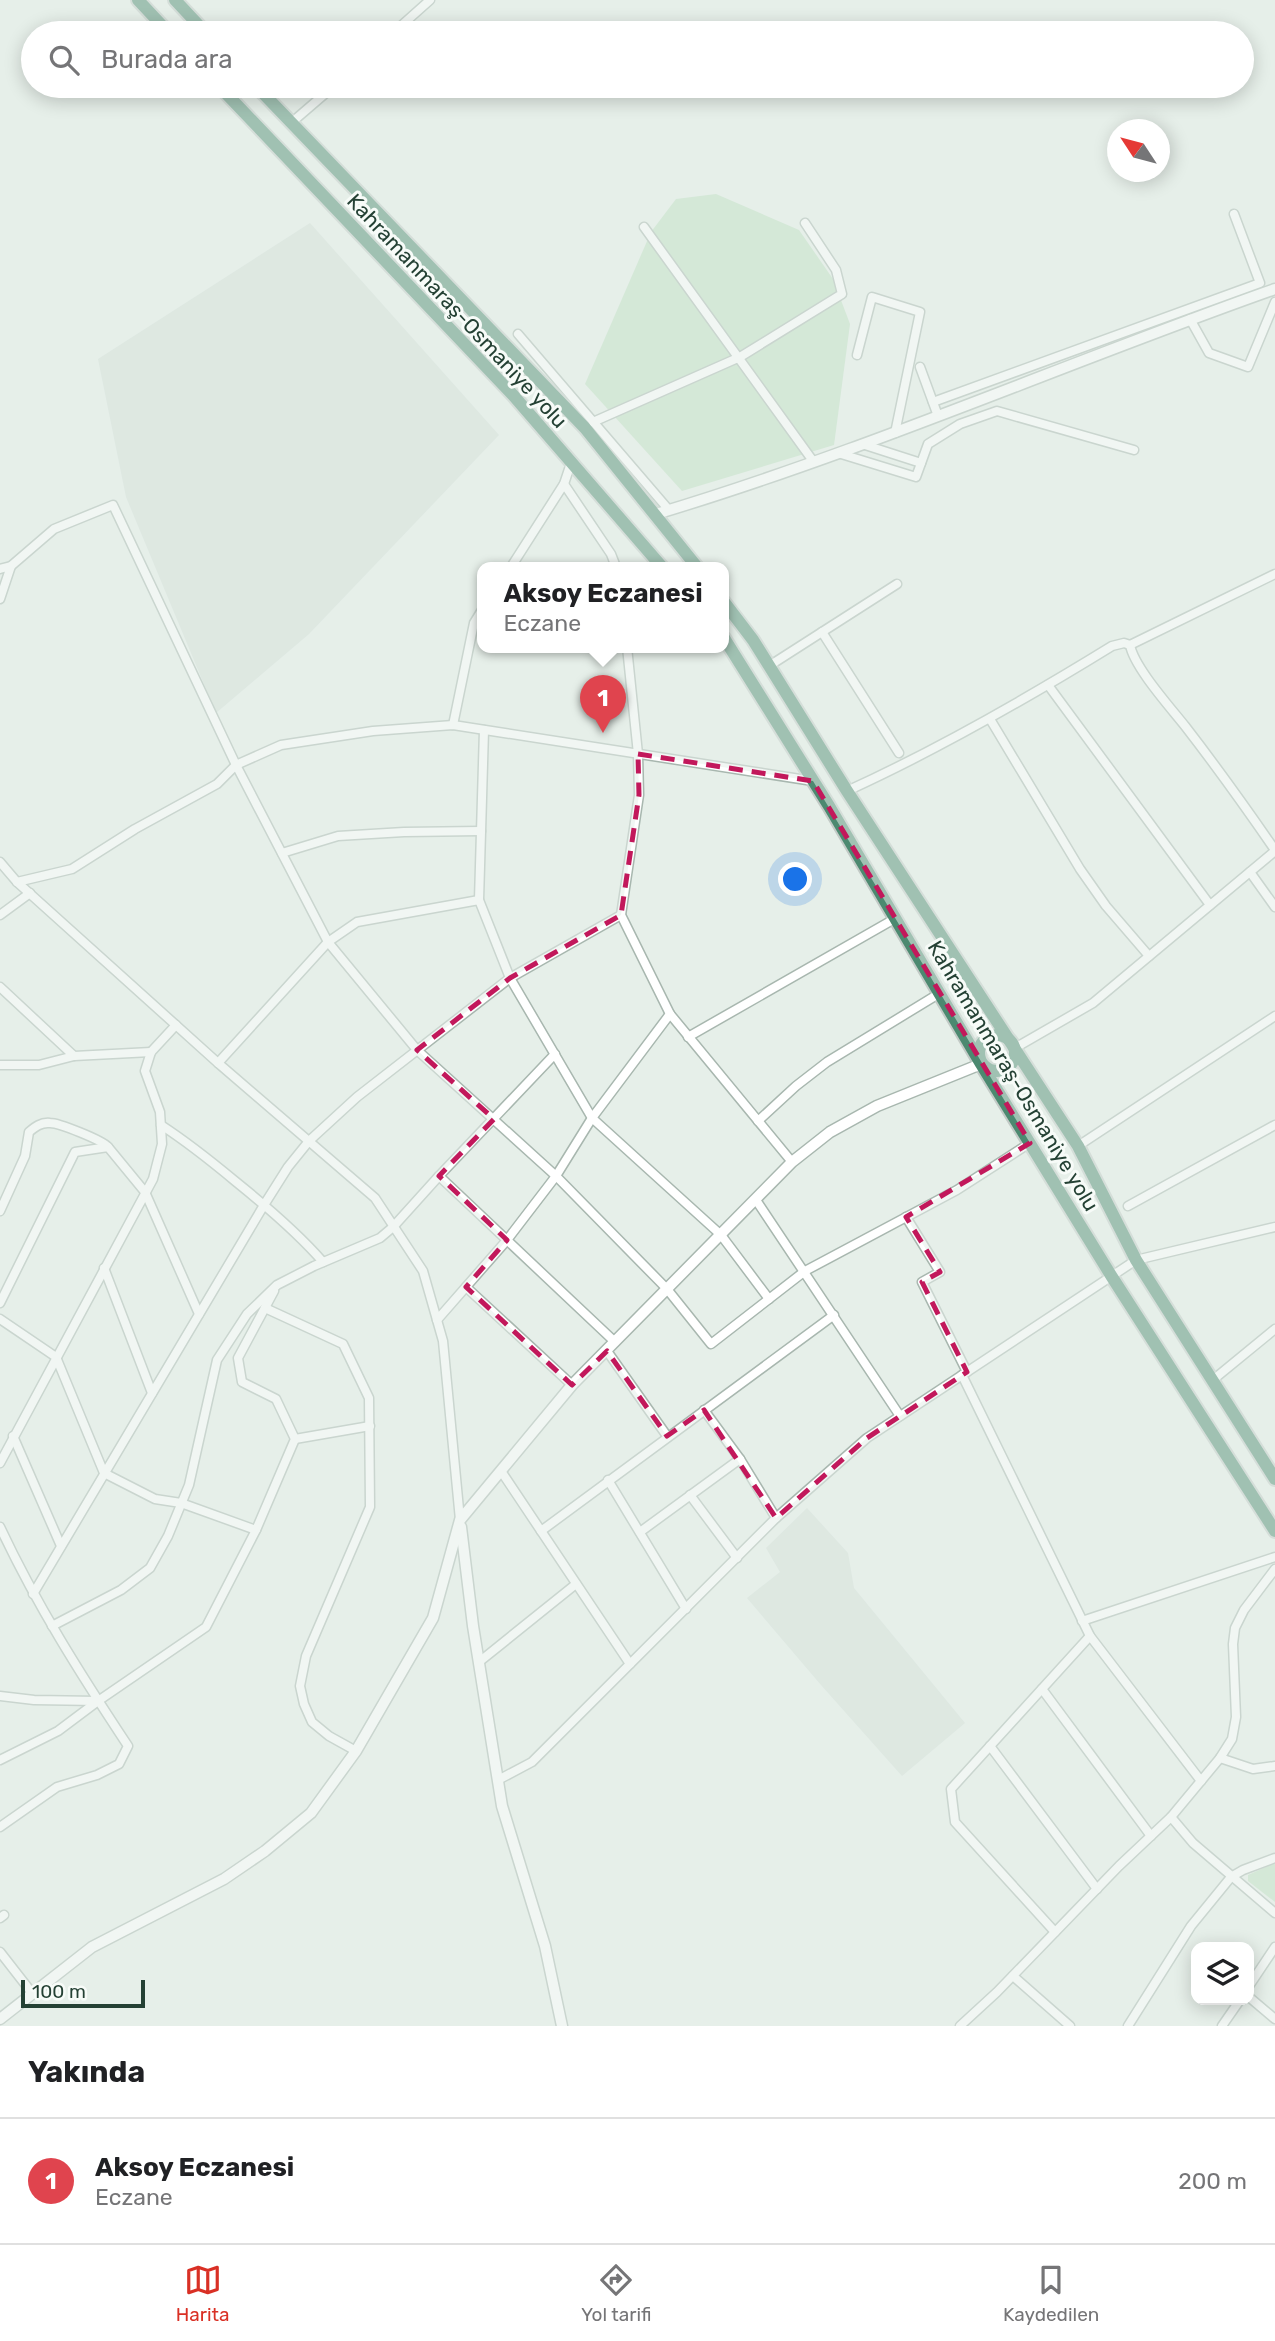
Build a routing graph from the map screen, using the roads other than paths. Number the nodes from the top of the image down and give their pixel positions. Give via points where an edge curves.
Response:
1 (138, 0) edge
2 (175, 0) edge
3 (430, 0) edge
4 (158, 21) edge
5 (195, 21) edge
6 (406, 21) edge
7 (230, 98) edge
8 (267, 98) edge
9 (320, 98) edge
10 (291, 123) junction
11 (1234, 214) dead end
12 (805, 223) dead end
13 (644, 226) dead end
14 (1275, 289) edge
15 (1275, 302) edge
16 (1190, 319) junction
17 (518, 334) dead end
18 (857, 355) dead end
19 (740, 357) junction
20 (920, 367) dead end
21 (933, 402) junction
22 (938, 416) junction
23 (593, 422) junction
24 (895, 433) junction
25 (862, 444) junction
26 (1135, 450) dead end
27 (838, 453) junction
28 (813, 461) junction
29 (571, 463) junction
30 (921, 463) junction
31 (564, 484) junction
32 (662, 512) junction
33 (514, 562) edge
34 (614, 562) edge
35 (658, 562) edge
36 (694, 562) edge
37 (11, 566) junction
38 (0, 569) edge
39 (1275, 574) edge
40 (897, 584) dead end
41 (0, 599) edge
42 (729, 609) edge
43 (477, 618) edge
44 (822, 632) junction
45 (1130, 645) junction
46 (729, 646) edge
47 (628, 653) edge
48 (769, 666) junction
49 (1048, 685) junction
50 (990, 719) junction
51 (453, 724) junction
52 (484, 730) junction
53 (899, 753) dead end
54 (638, 754) junction
55 (236, 765) junction
56 (813, 782) junction
57 (847, 791) junction
58 (481, 831) junction
59 (1275, 850) edge
60 (282, 853) junction
61 (0, 862) edge
62 (1250, 872) junction
63 (18, 882) junction
64 (30, 893) junction
65 (479, 900) junction
66 (1210, 905) junction
67 (1275, 907) edge
68 (0, 915) edge
69 (621, 915) junction
70 (896, 918) junction
71 (328, 942) junction
72 (1149, 956) junction
73 (510, 978) junction
74 (0, 987) edge
75 (940, 993) junction
76 (670, 1014) junction
77 (1272, 1018) edge
78 (176, 1025) junction
79 (1275, 1029) edge
80 (688, 1037) junction
81 (1013, 1045) junction
82 (417, 1050) junction
83 (151, 1052) junction
84 (555, 1054) junction
85 (74, 1056) junction
86 (980, 1061) junction
87 (218, 1063) junction
88 (0, 1065) edge
89 (593, 1118) junction
90 (494, 1119) junction
91 (758, 1121) junction
92 (161, 1125) junction
93 (1275, 1125) edge
94 (309, 1142) junction
95 (1030, 1143) junction
96 (1078, 1146) junction
97 (108, 1147) junction
98 (792, 1162) junction
99 (439, 1176) junction
100 (556, 1176) junction
101 (145, 1192) junction
102 (756, 1200) junction
103 (264, 1205) junction
104 (1128, 1206) dead end
105 (0, 1211) edge
106 (906, 1217) junction
107 (393, 1227) junction
108 (1275, 1227) edge
109 (721, 1235) junction
110 (507, 1240) junction
111 (1136, 1260) junction
112 (323, 1262) junction
113 (104, 1268) junction
114 (805, 1271) junction
115 (1112, 1277) junction
116 (277, 1285) junction
117 (466, 1287) junction
118 (667, 1289) junction
119 (769, 1299) junction
120 (0, 1303) edge
121 (265, 1308) junction
122 (200, 1314) junction
123 (834, 1315) junction
124 (0, 1319) edge
125 (437, 1320) junction
126 (1275, 1329) edge
127 (615, 1342) junction
128 (607, 1351) junction
129 (56, 1357) junction
130 (964, 1374) junction
131 (1214, 1379) junction
132 (572, 1385) junction
133 (152, 1393) junction
134 (705, 1410) junction
135 (900, 1416) junction
136 (370, 1426) junction
137 (13, 1436) junction
138 (667, 1436) junction
139 (295, 1439) junction
140 (740, 1459) junction
141 (0, 1463) edge
142 (501, 1471) junction
143 (104, 1473) junction
144 (1273, 1473) edge
145 (608, 1480) junction
146 (690, 1496) junction
147 (181, 1503) junction
148 (776, 1518) junction
149 (460, 1520) junction
150 (0, 1527) edge
151 (256, 1530) junction
152 (541, 1531) junction
153 (1275, 1531) edge
154 (640, 1532) junction
155 (61, 1546) junction
156 (1275, 1557) edge
157 (737, 1558) junction
158 (1274, 1572) edge
159 (576, 1584) junction
160 (33, 1594) junction
161 (686, 1609) junction
162 (1082, 1621) junction
163 (52, 1626) junction
164 (1090, 1636) junction
165 (479, 1662) junction
166 (630, 1664) junction
167 (1042, 1689) junction
168 (0, 1696) edge
169 (98, 1701) junction
170 (990, 1746) junction
171 (356, 1751) junction
172 (1220, 1758) junction
173 (0, 1760) edge
174 (1275, 1766) edge
175 (498, 1780) junction
176 (1201, 1781) junction
177 (1171, 1816) junction
178 (0, 1827) edge
179 (1151, 1836) junction
180 (1275, 1858) edge
181 (1231, 1877) junction
182 (1097, 1889) junction
183 (1275, 1913) edge
184 (1055, 1932) junction
185 (1275, 1947) edge
186 (0, 1952) edge
187 (1013, 1976) junction
188 (1254, 1978) edge
189 (32, 1993) junction
190 (1254, 2001) edge
191 (1237, 2005) edge
192 (0, 2019) edge
193 (1275, 2019) edge
194 (1133, 2024) edge
195 (562, 2026) edge
196 (960, 2026) edge
197 (1070, 2026) edge
198 (1222, 2026) edge

1 - 4 highway
2 - 5 highway
3 - 6 street
7 - 29 highway, Kahramanmaraş-Osmaniye yolu via 513,395
8 - 10 highway, Kahramanmaraş-Osmaniye yolu
9 - 10 street
10 - 32 highway, Kahramanmaraş-Osmaniye yolu
11 - 21 street via 1259,283
12 - 19 street via 836,270 842,294
13 - 19 street
14 - 16 street
15 - 16 street via 1248,367 1209,353
16 - 22 street
17 - 23 street
18 - 24 street via 872,296 920,312
19 - 23 street
19 - 28 street
20 - 21 street
21 - 22 street
22 - 24 street
23 - 32 street
24 - 25 street
25 - 27 street
25 - 30 street
26 - 30 street via 996,411 960,424 928,443
27 - 28 street
27 - 30 street via 916,477
28 - 32 street
29 - 31 street
29 - 35 highway, Kahramanmaraş-Osmaniye yolu
31 - 33 street
31 - 34 street
32 - 36 highway, Kahramanmaraş-Osmaniye yolu
37 - 38 street
37 - 41 street
37 - 55 street via 54,529 113,505
39 - 45 street
40 - 44 street
42 - 48 highway, Kahramanmaraş-Osmaniye yolu
43 - 51 street
44 - 48 street
44 - 53 street
45 - 49 street via 1112,646
45 - 59 street via 1148,678
46 - 56 highway, Kahramanmaraş-Osmaniye yolu
47 - 54 street
48 - 57 highway, Kahramanmaraş-Osmaniye yolu
49 - 50 street
49 - 66 street
50 - 57 street
50 - 72 street via 1080,869
51 - 52 street
51 - 55 street via 281,745
52 - 54 street
52 - 58 street
54 - 56 street
54 - 69 street via 639,795
55 - 60 street
55 - 63 street via 217,784 72,869
56 - 70 highway, Kahramanmaraş-Osmaniye yolu
57 - 81 highway, Kahramanmaraş-Osmaniye yolu
58 - 60 street via 338,836
58 - 65 street
59 - 62 street
60 - 71 street
61 - 63 street
62 - 66 street
62 - 67 street
63 - 64 street
64 - 68 street
64 - 78 street
65 - 71 street via 357,922
65 - 73 street
66 - 72 street
69 - 73 street
69 - 76 street
70 - 75 highway, Kahramanmaraş-Osmaniye yolu
70 - 80 street
71 - 82 street
71 - 87 street
72 - 81 street via 1093,1003
73 - 82 street
73 - 84 street
74 - 85 street
75 - 86 highway, Kahramanmaraş-Osmaniye yolu
75 - 91 street via 827,1062
76 - 80 street
76 - 89 street
77 - 79 street
77 - 96 street
78 - 83 street
78 - 87 street
80 - 91 street
81 - 86 highway via 1001,1036 989,1037 981,1046
81 - 86 highway via 1014,1059 1007,1068 990,1070
81 - 96 highway, Kahramanmaraş-Osmaniye yolu
82 - 90 street
82 - 94 street
83 - 85 street
83 - 92 street via 145,1071
84 - 89 street
84 - 90 street
85 - 88 street via 39,1065
86 - 95 highway, Kahramanmaraş-Osmaniye yolu
86 - 98 street via 877,1106 830,1132
87 - 94 street
89 - 100 street
89 - 109 street
90 - 99 street
90 - 100 street
91 - 98 street
92 - 101 street via 162,1144
92 - 103 street
93 - 104 street
94 - 103 street
94 - 107 street via 374,1198
95 - 106 street
95 - 115 highway, Kahramanmaraş-Osmaniye yolu
96 - 111 highway, Kahramanmaraş-Osmaniye yolu
97 - 101 street
97 - 105 street via 95,1137 51,1123 39,1124 29,1132 25,1156
97 - 120 street via 75,1152
98 - 102 street
99 - 107 street
99 - 110 street
100 - 110 street
100 - 118 street
101 - 113 street
101 - 122 street
102 - 109 street
102 - 114 street
103 - 112 street
103 - 122 street
106 - 114 street
106 - 130 street via 940,1272 922,1282
107 - 112 street via 380,1238
107 - 125 street via 423,1271
108 - 111 street
109 - 118 street
109 - 119 street
110 - 117 street
110 - 127 street
111 - 115 street
111 - 131 highway, Kahramanmaraş-Osmaniye yolu
112 - 116 street
113 - 129 street
113 - 133 street
114 - 119 street
114 - 123 street
115 - 130 street
115 - 153 highway, Kahramanmaraş-Osmaniye yolu
116 - 121 street
116 - 147 street via 247,1314 217,1360
117 - 125 street
117 - 132 street
118 - 119 street via 711,1344
118 - 127 street
121 - 136 street via 343,1343 369,1398
121 - 139 street via 238,1358 242,1382 276,1399
122 - 133 street
123 - 134 street
123 - 135 street
124 - 129 street
125 - 149 street
126 - 131 street
127 - 128 street
128 - 132 street
128 - 138 street
129 - 137 street
129 - 143 street
130 - 135 street
130 - 162 street
131 - 144 highway, Kahramanmaraş-Osmaniye yolu
132 - 142 street
133 - 143 street
134 - 138 street
134 - 140 street
135 - 148 street via 866,1438
136 - 139 street
136 - 171 street via 370,1507 306,1656 300,1686 312,1722
137 - 141 street
137 - 155 street
138 - 145 street
139 - 151 street
140 - 146 street
140 - 148 street
142 - 149 street
142 - 152 street
143 - 147 street via 155,1499
143 - 155 street
145 - 152 street
145 - 154 street
146 - 154 street
146 - 157 street
147 - 151 street
147 - 163 street via 150,1568 121,1590
148 - 157 street
149 - 165 street
149 - 171 street via 433,1618
150 - 160 street
151 - 169 street via 206,1627
152 - 159 street
154 - 161 street
155 - 160 street
156 - 162 street
157 - 161 street
158 - 172 street via 1235,1628 1237,1717 1232,1739
159 - 165 street
159 - 166 street
160 - 163 street
161 - 166 street
162 - 164 street
163 - 169 street
164 - 167 street
164 - 176 street
165 - 175 street
166 - 175 street via 531,1762
167 - 170 street
167 - 179 street
168 - 169 street
169 - 173 street via 58,1731
169 - 178 street via 128,1746 119,1764 57,1787
170 - 182 street
170 - 184 street via 951,1789 955,1822
171 - 189 street via 311,1813 265,1851 224,1878 92,1947
172 - 174 street via 1253,1769
172 - 176 street
175 - 195 street via 545,1946
176 - 177 street
177 - 179 street
177 - 181 street
179 - 182 street
180 - 181 street
181 - 183 street
181 - 194 street via 1191,1926
182 - 184 street
184 - 187 street
185 - 188 street
186 - 189 street
187 - 196 street
187 - 197 street
189 - 192 street
190 - 193 street
191 - 198 street

